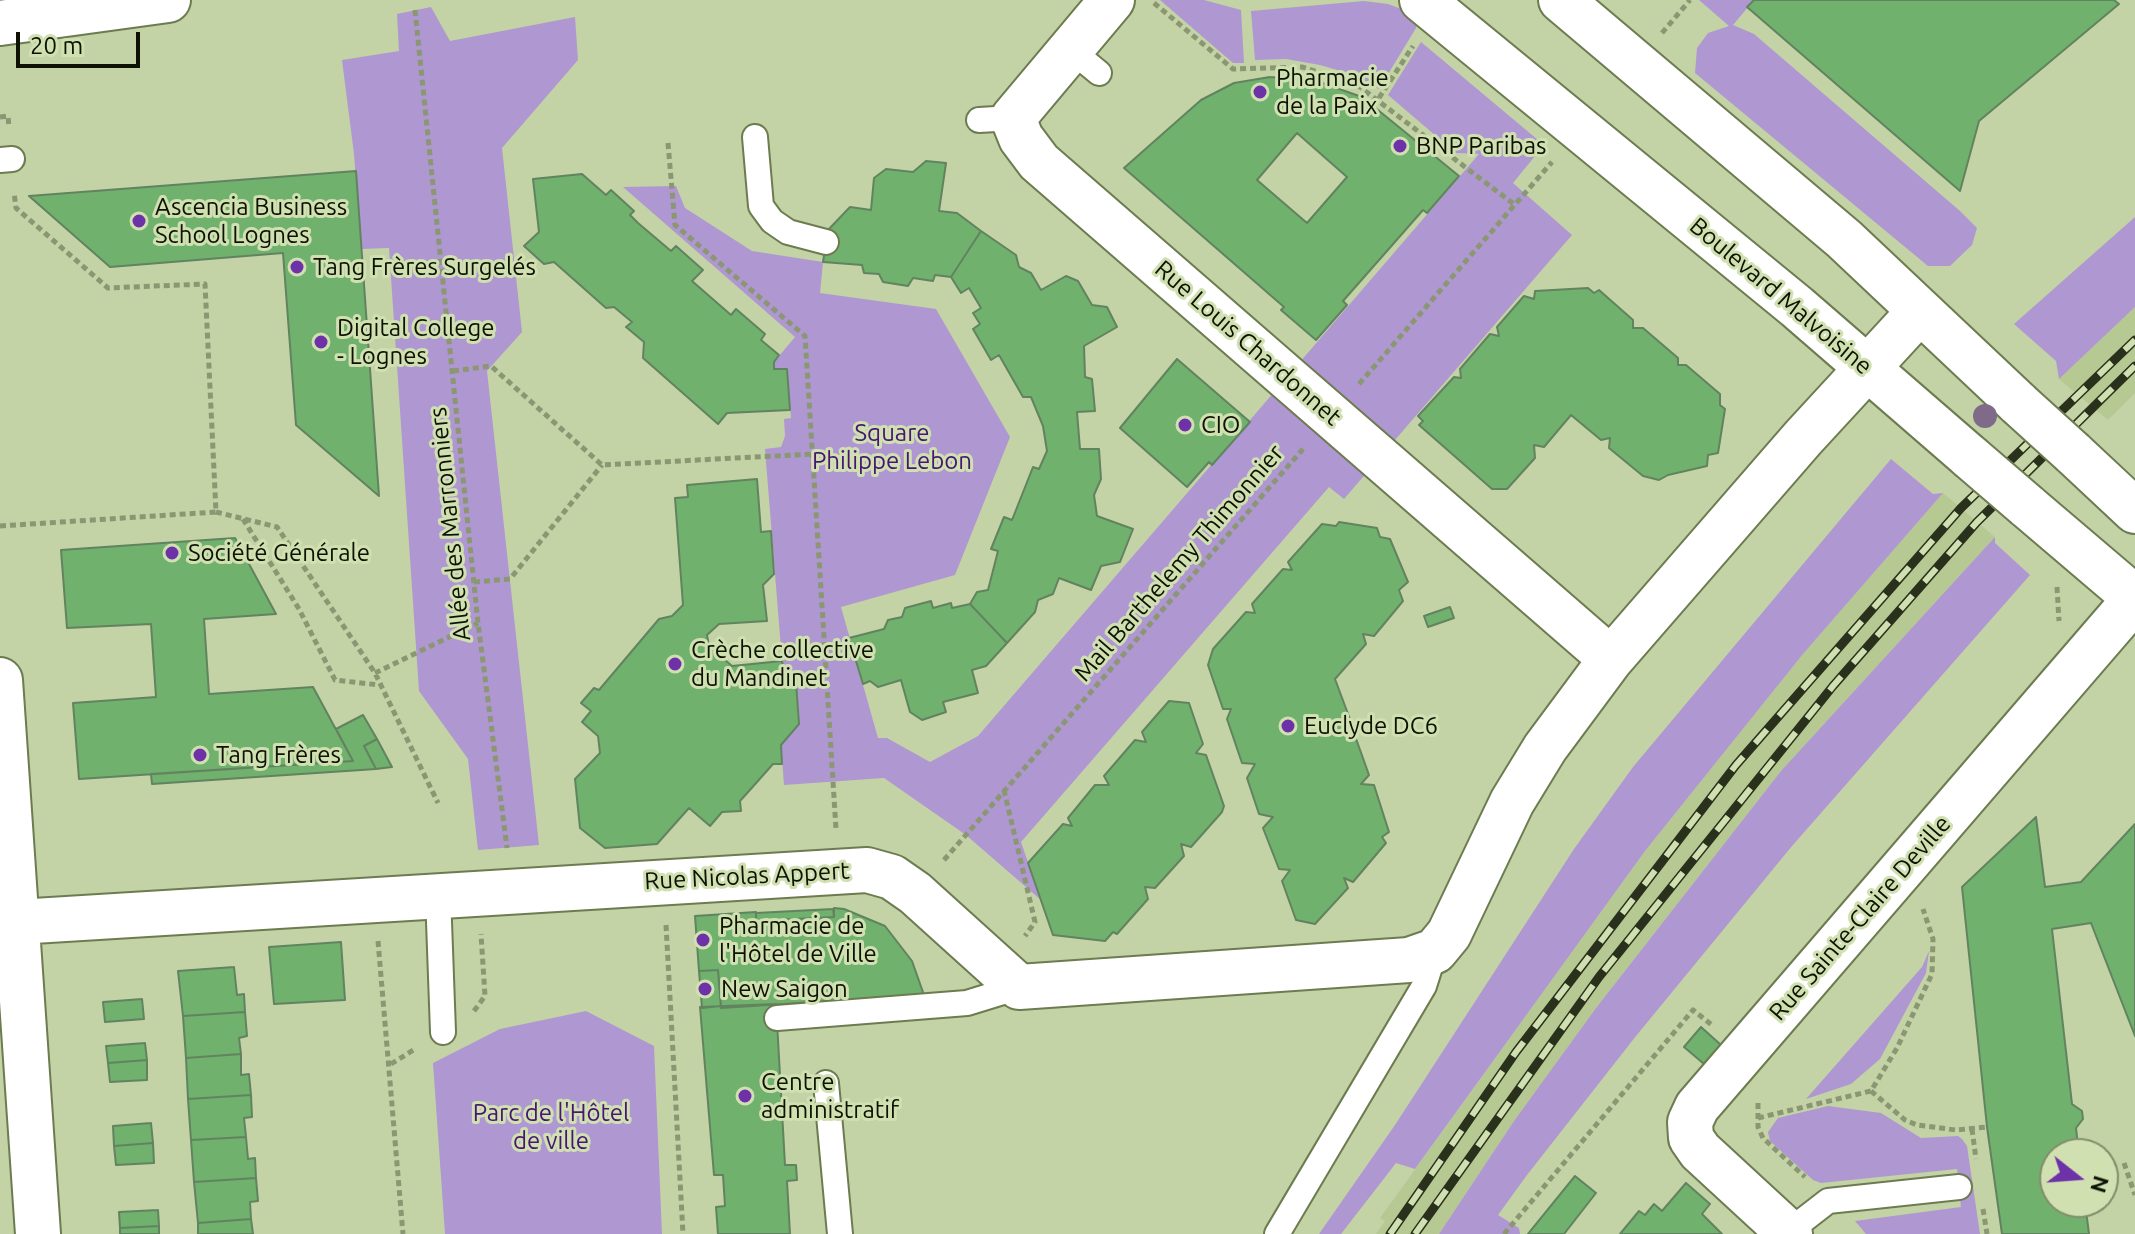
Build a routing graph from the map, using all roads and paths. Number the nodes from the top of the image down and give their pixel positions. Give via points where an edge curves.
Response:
1 (168, 0) edge
2 (1150, 0) edge
3 (1422, 0) edge
4 (1561, 0) edge
5 (415, 10) dead end
6 (0, 23) edge
7 (1089, 30) edge
8 (755, 137) dead end
9 (668, 143) dead end
10 (6, 160) edge
11 (1515, 205) dead end
12 (826, 242) dead end
13 (1919, 312) junction
14 (1419, 316) dead end
15 (1867, 368) junction
16 (453, 371) junction
17 (1332, 415) junction
18 (813, 454) junction
19 (602, 465) junction
20 (2135, 511) edge
21 (216, 512) junction
22 (243, 519) junction
23 (0, 526) edge
24 (2056, 577) dead end
25 (474, 582) junction
26 (2135, 599) edge
27 (478, 623) junction
28 (2093, 648) junction
29 (1611, 659) junction
30 (375, 673) junction
31 (0, 680) edge
32 (380, 685) junction
33 (833, 781) dead end
34 (1004, 790) junction
35 (438, 803) dead end
36 (966, 835) dead end
37 (662, 881) junction
38 (512, 890) junction
39 (438, 894) junction
40 (1915, 901) dead end
41 (7, 922) edge
42 (377, 936) dead end
43 (1435, 951) junction
44 (1010, 978) junction
45 (777, 1018) dead end
46 (443, 1032) dead end
47 (1724, 1035) dead end
48 (826, 1083) dead end
49 (1871, 1091) junction
50 (1987, 1127) dead end
51 (2124, 1163) dead end
52 (1959, 1187) dead end
53 (2135, 1195) edge
54 (1828, 1201) junction
55 (1789, 1233) edge
56 (38, 1234) edge
57 (403, 1234) edge
58 (683, 1234) edge
59 (840, 1234) edge
60 (1277, 1234) edge
61 (1504, 1234) edge

1 - 6 street
2 - 11 path via 1233,69 1302,67 1356,84
3 - 15 street, Boulevard Malvoisine
4 - 13 street via 1844,239
5 - 16 path, Allée des Marronniers
7 - 17 street, Rue Louis Chardonnet via 996,119
8 - 12 lane via 761,206 788,232
9 - 18 path via 675,225 805,336
10 - 21 path via 16,208 108,288 205,284
13 - 15 street
13 - 20 street, bridge
14 - 17 path, Mail Barthelemy Thimonnier
15 - 26 street, Boulevard Malvoisine, bridge
15 - 29 street
16 - 19 path via 491,366
16 - 25 path, Allée des Marronniers
17 - 29 street, Rue Louis Chardonnet
17 - 34 path, Mail Barthelemy Thimonnier
18 - 19 path
18 - 33 path
19 - 25 path via 510,579
21 - 22 path
21 - 23 path
22 - 30 path via 277,527
22 - 32 path via 335,680
24 - 28 path via 2059,624
25 - 27 path, Allée des Marronniers
26 - 28 street, Rue Sainte-Claire Deville
27 - 30 path
27 - 38 path, Allée des Marronniers
28 - 55 street, Rue Sainte-Claire Deville via 1697,1107 1690,1122 1691,1138 1700,1151
29 - 43 street via 1512,802 1449,934
30 - 32 path
31 - 41 street
32 - 35 path
34 - 36 path, Mail Barthelemy Thimonnier
34 - 44 path via 1035,922
37 - 38 street, Rue Nicolas Appert
37 - 44 street, Rue Nicolas Appert via 867,870 892,877 915,893
37 - 58 path
38 - 39 street, Rue Nicolas Appert
39 - 41 street, Rue Nicolas Appert
39 - 46 lane
40 - 49 path via 1933,939 1932,974
41 - 56 street
42 - 57 path
43 - 44 street via 1409,960
43 - 60 lane via 1424,986
44 - 45 lane via 967,1003
47 - 61 path via 1693,1010
48 - 59 lane
49 - 50 path via 1917,1125
49 - 54 path via 1758,1118 1769,1145
51 - 53 path
52 - 54 lane
54 - 55 lane

